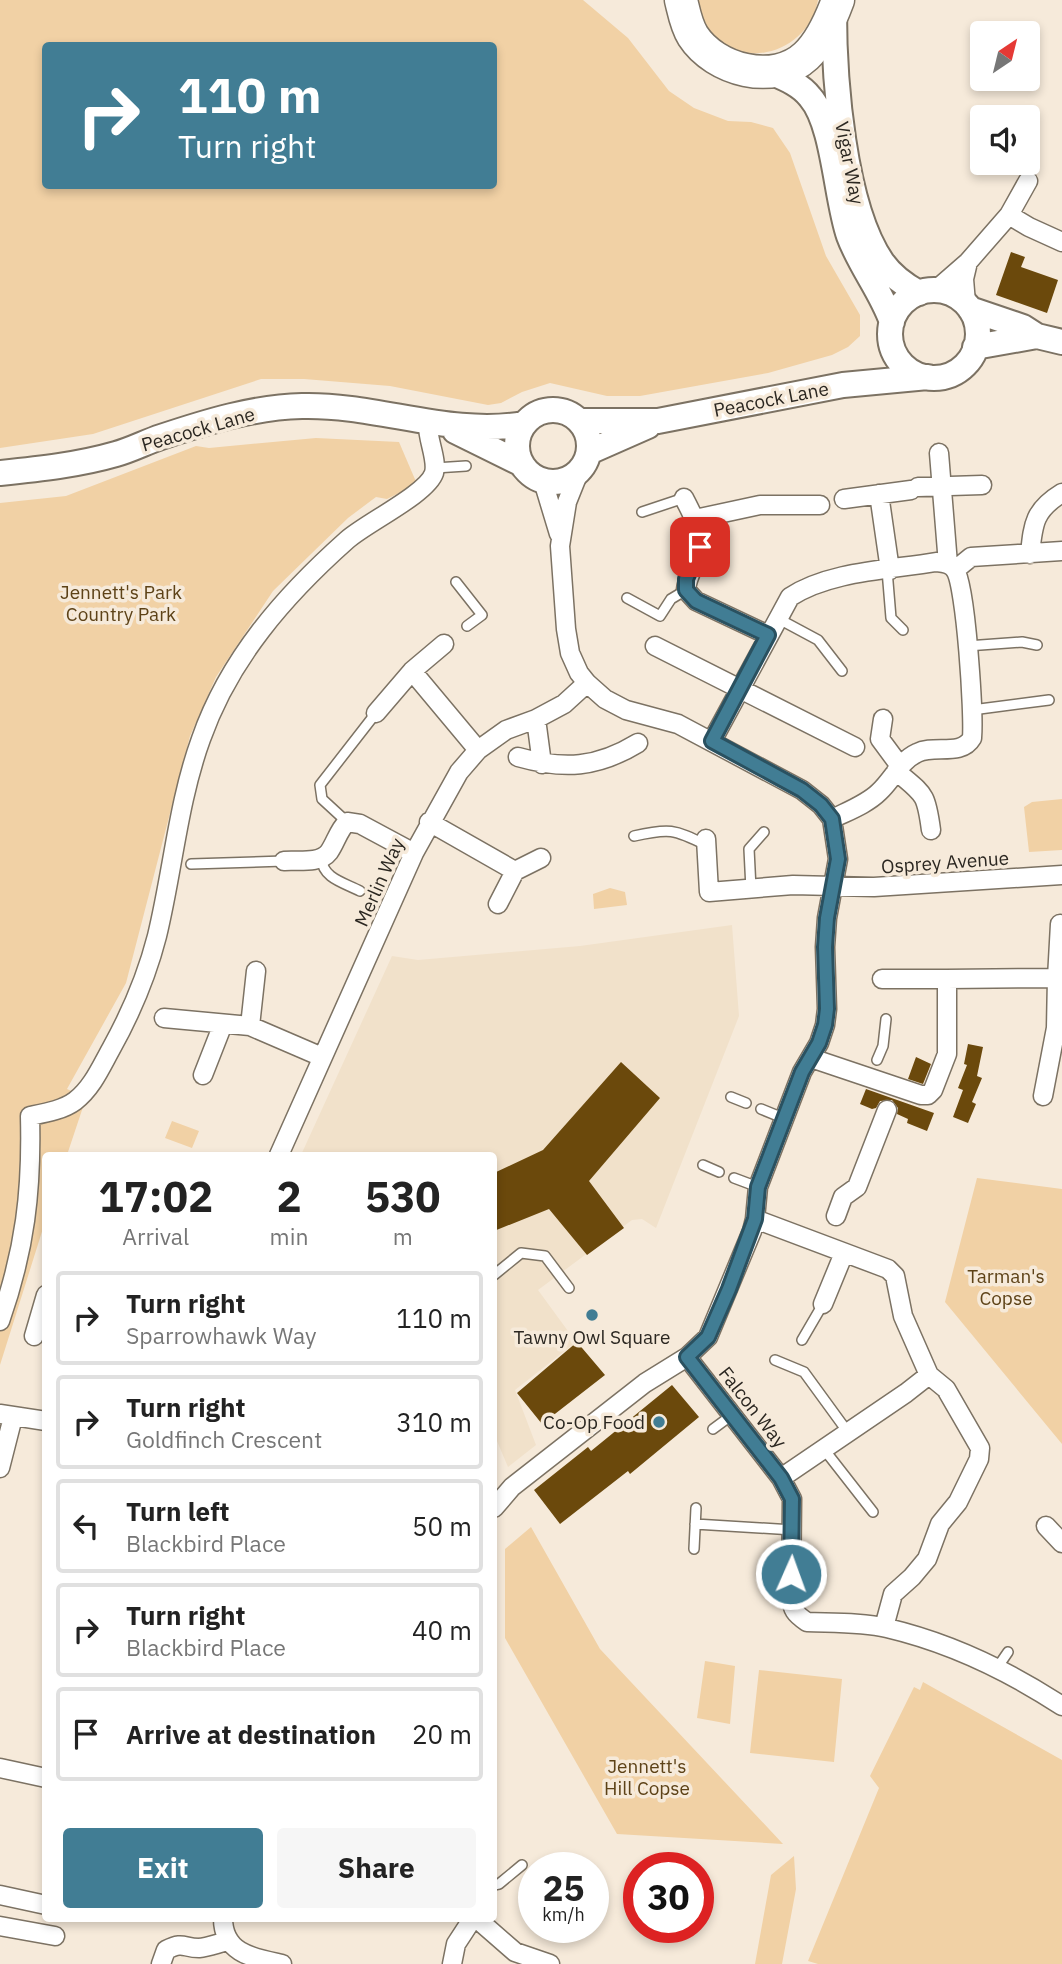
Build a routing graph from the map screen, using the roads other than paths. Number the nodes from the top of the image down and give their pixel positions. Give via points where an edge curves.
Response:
1 (661, 0) edge
2 (836, 5) edge
3 (684, 13) edge
4 (769, 72) junction
5 (1028, 181) dead end
6 (1009, 215) junction
7 (1062, 242) edge
8 (968, 262) junction
9 (928, 291) junction
10 (968, 306) junction
11 (891, 330) junction
12 (1037, 336) junction
13 (1062, 342) edge
14 (975, 347) junction
15 (928, 377) junction
16 (843, 385) junction
17 (580, 421) junction
18 (658, 421) junction
19 (433, 422) junction
20 (524, 424) junction
21 (939, 453) dead end
22 (584, 462) junction
23 (522, 464) junction
24 (466, 466) dead end
25 (435, 468) junction
26 (0, 473) edge
27 (543, 481) junction
28 (982, 485) dead end
29 (943, 486) junction
30 (1062, 493) edge
31 (879, 494) junction
32 (684, 498) joint
33 (844, 499) dead end
34 (820, 505) dead end
35 (642, 512) dead end
36 (695, 519) junction
37 (560, 538) junction
38 (1062, 551) edge
39 (1030, 554) junction
40 (952, 567) junction
41 (889, 570) junction
42 (456, 582) dead end
43 (686, 590) junction
44 (626, 598) dead end
45 (777, 618) junction
46 (467, 626) dead end
47 (904, 630) dead end
48 (768, 635) junction
49 (449, 640) dead end
50 (1037, 645) dead end
51 (654, 646) dead end
52 (967, 646) junction
53 (412, 671) junction
54 (842, 671) dead end
55 (587, 683) junction
56 (739, 689) junction
57 (1049, 700) dead end
58 (972, 710) junction
59 (376, 713) joint
60 (536, 719) junction
61 (883, 719) dead end
62 (712, 741) junction
63 (638, 743) dead end
64 (855, 747) dead end
65 (478, 750) junction
66 (519, 757) dead end
67 (542, 764) junction
68 (898, 769) junction
69 (832, 819) junction
70 (347, 822) junction
71 (429, 822) junction
72 (931, 830) dead end
73 (764, 832) dead end
74 (634, 836) dead end
75 (706, 842) joint
76 (414, 853) junction
77 (541, 858) dead end
78 (322, 859) junction
79 (285, 861) joint
80 (191, 864) dead end
81 (515, 872) junction
82 (1062, 875) edge
83 (832, 885) junction
84 (751, 889) junction
85 (360, 891) dead end
86 (498, 904) dead end
87 (1060, 924) dead end
88 (256, 971) dead end
89 (1057, 978) junction
90 (882, 979) dead end
91 (947, 979) junction
92 (164, 1018) dead end
93 (886, 1019) dead end
94 (223, 1024) junction
95 (250, 1027) junction
96 (322, 1057) junction
97 (811, 1058) junction
98 (874, 1068) junction
99 (203, 1075) dead end
100 (1043, 1096) dead end
101 (731, 1097) dead end
102 (892, 1098) junction
103 (746, 1103) dead end
104 (761, 1109) dead end
105 (783, 1118) junction
106 (280, 1152) edge
107 (702, 1166) dead end
108 (719, 1172) dead end
109 (734, 1178) dead end
110 (758, 1187) junction
111 (836, 1216) dead end
112 (755, 1219) junction
113 (844, 1253) junction
114 (497, 1273) edge
115 (569, 1288) dead end
116 (823, 1304) joint
117 (42, 1309) edge
118 (0, 1321) edge
119 (34, 1336) dead end
120 (802, 1340) dead end
121 (687, 1357) junction
122 (775, 1360) dead end
123 (929, 1375) junction
124 (6, 1415) edge
125 (732, 1415) junction
126 (42, 1420) edge
127 (713, 1429) dead end
128 (847, 1431) junction
129 (823, 1448) junction
130 (0, 1468) edge
131 (781, 1478) junction
132 (497, 1504) edge
133 (695, 1508) dead end
134 (873, 1512) dead end
135 (695, 1524) junction
136 (1045, 1526) dead end
137 (793, 1530) junction
138 (1062, 1543) edge
139 (694, 1549) dead end
140 (884, 1627) junction
141 (1008, 1652) dead end
142 (997, 1668) junction
143 (1062, 1684) edge
144 (1057, 1702) edge
145 (0, 1768) edge
146 (42, 1777) edge
147 (518, 1868) edge
148 (497, 1884) edge
149 (0, 1895) edge
150 (42, 1904) edge
151 (223, 1922) edge
152 (471, 1922) edge
153 (479, 1922) edge
154 (0, 1926) edge
155 (55, 1936) dead end
156 (228, 1941) junction
157 (272, 1963) edge
158 (161, 1964) edge
159 (452, 1964) edge
160 (551, 1964) edge

1 - 3 highway
2 - 4 highway via 806,56
2 - 9 street, Vigar Way via 839,108 862,219 883,263 900,282
3 - 4 highway via 702,47 722,62
4 - 11 street, Vigar Way via 804,90 819,111 849,235 883,299
5 - 6 street
6 - 7 street
6 - 8 street
8 - 9 street
8 - 10 street via 964,279
9 - 10 street via 954,294
9 - 11 street via 900,308
10 - 12 street
10 - 14 street via 977,326
11 - 15 street via 895,355 905,367
11 - 16 street, Peacock Lane via 873,365
12 - 13 street
12 - 14 street
14 - 15 street via 958,370
15 - 16 street, Peacock Lane
16 - 18 street, Peacock Lane
17 - 18 street, Peacock Lane
17 - 20 street via 562,410 551,410
17 - 22 street via 589,441
18 - 22 street, Peacock Lane
19 - 20 street, Peacock Lane via 498,428
19 - 23 street, Peacock Lane
19 - 25 street via 427,430
19 - 26 street, Peacock Lane via 357,408 301,406 201,424 116,454 58,467
20 - 23 street via 517,443
21 - 29 street
22 - 27 street via 562,481
22 - 37 street via 567,502
23 - 27 street
24 - 25 lane
25 - 118 street via 426,485 360,529 291,593 235,667 214,706 190,772 157,935 120,1031 92,1083 75,1101 30,1116 26,1224
27 - 37 street
28 - 29 street
29 - 31 street
29 - 40 street
30 - 39 street via 1050,500 1033,523
31 - 33 street
31 - 41 street
32 - 35 lane
32 - 36 street
34 - 36 street via 761,505
36 - 43 street via 700,547
37 - 55 street via 570,653
38 - 39 street
39 - 40 street via 971,556
40 - 41 street via 936,562
40 - 52 street
41 - 45 street via 806,587 790,597
41 - 47 lane via 891,618
42 - 46 lane via 482,615
43 - 44 lane via 671,599 660,616
43 - 48 street via 696,601
45 - 48 street
45 - 54 lane via 818,639
48 - 56 street
49 - 53 street
50 - 52 lane
51 - 56 street
52 - 58 street
53 - 59 street
53 - 65 street
55 - 60 street, Merlin Way via 564,704
55 - 62 street via 626,710 678,724
56 - 62 street
56 - 64 street
57 - 58 lane
58 - 68 street via 968,745 924,750
59 - 70 lane via 320,785 322,799
60 - 65 street, Merlin Way via 506,730
60 - 67 street
61 - 68 street via 880,740
62 - 69 street via 802,790
63 - 67 street via 615,757 584,765
65 - 71 street, Merlin Way
66 - 67 street
68 - 69 street via 871,799
68 - 72 street via 928,803
69 - 83 street via 838,859
70 - 76 street via 360,824
70 - 78 street
71 - 76 street, Merlin Way
71 - 81 street
73 - 84 lane via 749,849
74 - 75 lane via 669,830
75 - 84 street, Osprey Avenue via 709,892
76 - 96 street, Merlin Way
77 - 81 street
78 - 79 street
78 - 85 lane via 329,875
79 - 80 lane
81 - 86 street
82 - 83 street, Osprey Avenue via 874,887
83 - 84 street, Osprey Avenue
83 - 97 street via 825,947 827,1009
87 - 89 street
88 - 95 street
89 - 91 street
89 - 100 street via 1056,1028
90 - 91 street
91 - 102 street via 947,1054 933,1090 928,1095
92 - 94 street
93 - 98 lane via 883,1046
94 - 95 street
94 - 99 street
95 - 96 street
96 - 106 street, Merlin Way
97 - 98 street
97 - 105 street
98 - 102 street
101 - 103 lane
102 - 111 street via 857,1187 843,1197
104 - 105 lane
105 - 110 street
107 - 108 lane
109 - 110 lane
110 - 112 street
112 - 113 street
112 - 121 street via 708,1337
113 - 116 street
113 - 123 street via 888,1269 895,1276 903,1316
114 - 115 lane via 521,1253 545,1256
116 - 120 lane
117 - 119 street
121 - 125 street, Falcon Way
121 - 132 street via 645,1383 512,1487
122 - 128 lane via 804,1372
123 - 128 street
123 - 140 street via 946,1389 980,1448 979,1459 958,1502 940,1524 927,1559 892,1594
124 - 126 street
124 - 130 street
125 - 127 lane
125 - 131 street, Falcon Way
128 - 129 street
129 - 131 street
129 - 134 lane
131 - 137 street, Falcon Way via 792,1499
133 - 135 lane
135 - 137 lane
135 - 139 lane
136 - 138 street
137 - 140 street, Falcon Way via 792,1609 807,1622
140 - 142 street, Falcon Way via 960,1649
141 - 142 lane
142 - 144 street, Falcon Way
143 - 144 street
145 - 146 street
147 - 148 lane
149 - 150 street
151 - 156 street
152 - 159 street via 456,1944
153 - 160 street via 515,1952
154 - 155 street
156 - 157 street via 242,1952
156 - 158 street via 200,1948 175,1946 166,1950

